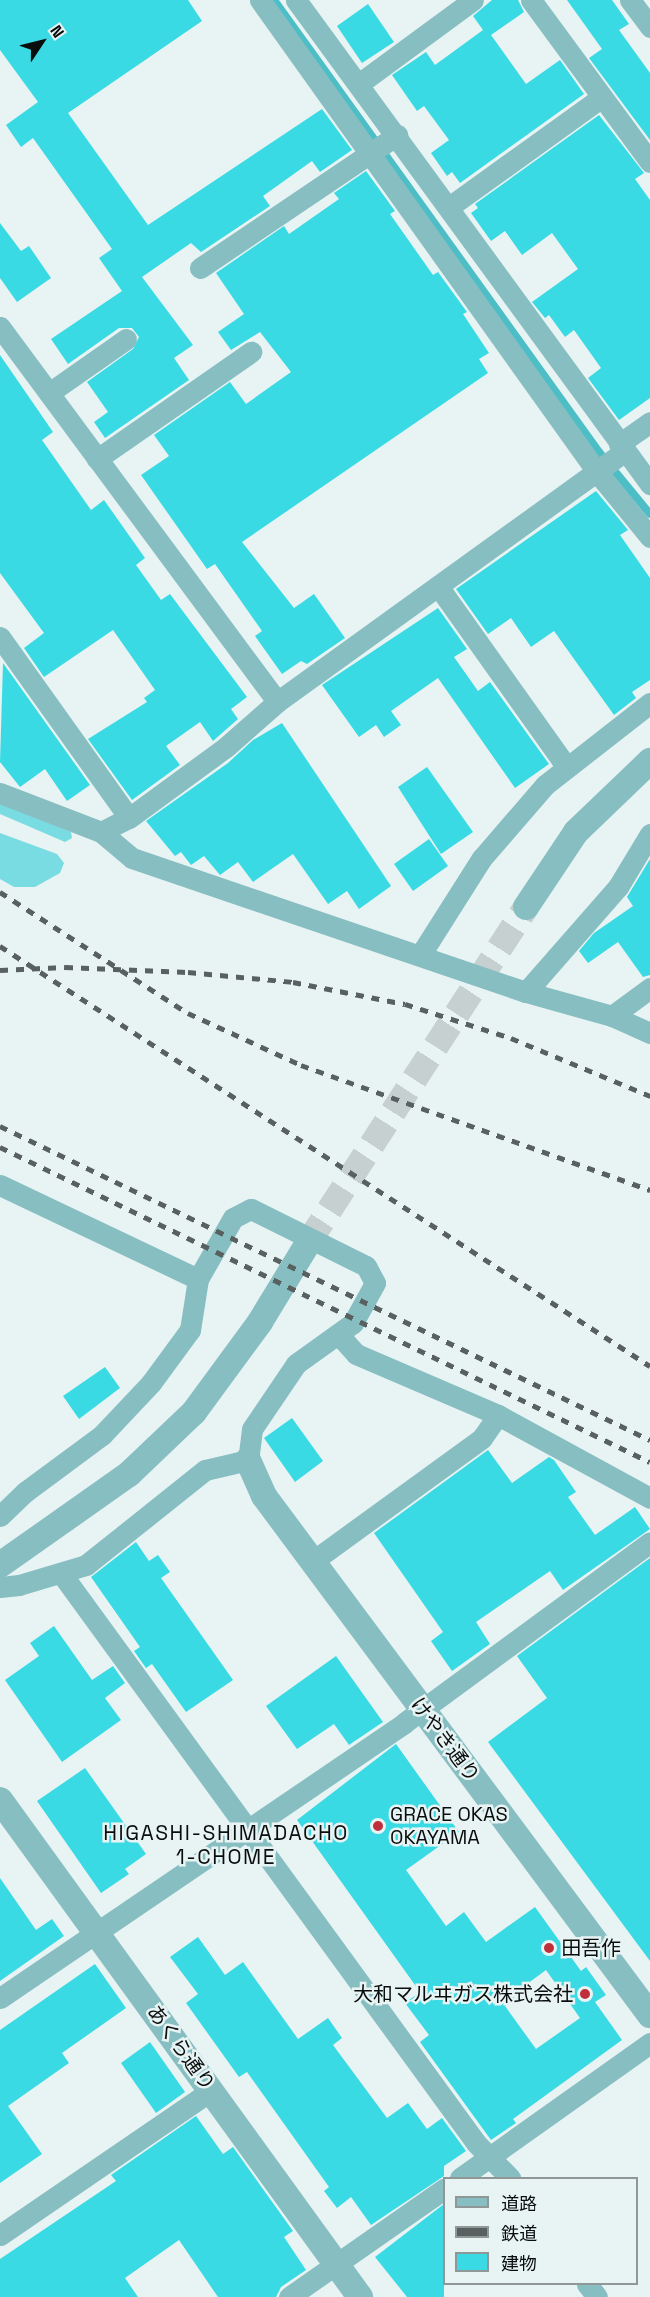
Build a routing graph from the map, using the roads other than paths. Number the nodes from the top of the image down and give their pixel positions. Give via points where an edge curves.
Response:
1 (260, 0) edge
2 (296, 0) edge
3 (473, 0) edge
4 (531, 0) edge
5 (630, 0) edge
6 (650, 27) edge
7 (360, 83) junction
8 (602, 97) junction
9 (382, 145) junction
10 (650, 162) edge
11 (449, 207) junction
12 (201, 268) dead end
13 (0, 327) edge
14 (126, 339) dead end
15 (251, 352) dead end
16 (49, 393) junction
17 (650, 422) edge
18 (97, 459) junction
19 (611, 459) junction
20 (650, 484) edge
21 (650, 537) edge
22 (438, 586) junction
23 (0, 637) edge
24 (277, 702) junction
25 (650, 703) edge
26 (650, 761) edge
27 (566, 766) junction
28 (0, 793) edge
29 (129, 818) junction
30 (101, 832) junction
31 (650, 834) edge
32 (526, 907) tunnel mouth
33 (421, 954) junction
34 (650, 988) edge
35 (526, 992) junction
36 (612, 1016) junction
37 (650, 1033) edge
38 (0, 1185) edge
39 (308, 1243) tunnel mouth
40 (198, 1279) junction
41 (338, 1334) junction
42 (498, 1415) junction
43 (248, 1460) junction
44 (650, 1498) edge
45 (0, 1516) edge
46 (650, 1542) edge
47 (313, 1562) junction
48 (0, 1564) edge
49 (61, 1574) junction
50 (0, 1587) edge
51 (422, 1710) junction
52 (0, 1800) edge
53 (245, 1829) junction
54 (98, 1933) junction
55 (0, 1998) edge
56 (650, 2015) edge
57 (650, 2043) edge
58 (212, 2090) junction
59 (491, 2157) junction
60 (461, 2177) edge
61 (509, 2177) edge
62 (443, 2190) edge
63 (0, 2235) edge
64 (336, 2264) junction
65 (289, 2297) edge
66 (360, 2297) edge

1 - 9 street
2 - 7 street
3 - 7 street
4 - 8 street
5 - 6 street
7 - 9 street
8 - 10 street
8 - 11 street
9 - 11 street
9 - 12 street
9 - 19 street
11 - 19 street
13 - 16 street
14 - 16 street
15 - 18 street
16 - 18 street
17 - 19 street
18 - 24 street
19 - 20 street
19 - 21 street
19 - 22 street
22 - 24 street
22 - 27 street
23 - 29 street
24 - 29 street via 226,747
25 - 27 street
26 - 32 street via 576,832
27 - 33 street via 482,858
28 - 30 street
29 - 30 street
30 - 33 street via 132,858
31 - 35 street via 618,887
33 - 35 street
34 - 36 street
35 - 36 street
36 - 37 street
38 - 40 street
39 - 48 street via 260,1322 194,1412 129,1474
40 - 41 street via 233,1218 251,1209 366,1266 375,1283 353,1323
40 - 45 street via 190,1330 151,1383 102,1435 25,1492
41 - 42 street via 356,1354
41 - 43 street via 296,1364 252,1429
42 - 44 street
42 - 47 street via 482,1438
43 - 47 street, けやき通り via 264,1496
43 - 49 street via 205,1470 86,1566
46 - 51 street
47 - 51 street, けやき通り
49 - 50 street
49 - 53 street
51 - 53 street
51 - 56 street, けやき通り
52 - 54 street, あくら通り
53 - 54 street
53 - 59 street
54 - 55 street
54 - 58 street, あくら通り
57 - 59 street
58 - 63 street
58 - 64 street, あくら通り
59 - 60 street
59 - 61 street
62 - 64 street
64 - 65 street
64 - 66 street, あくら通り

